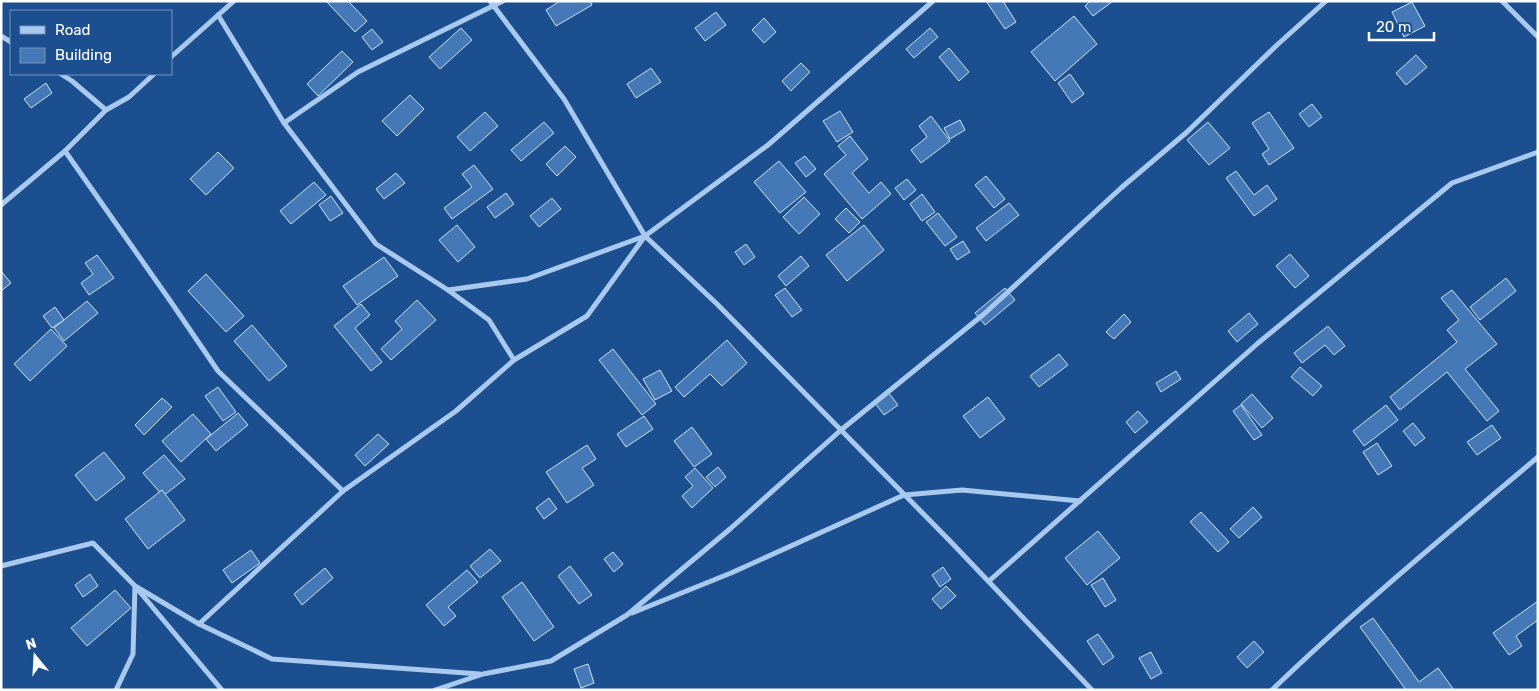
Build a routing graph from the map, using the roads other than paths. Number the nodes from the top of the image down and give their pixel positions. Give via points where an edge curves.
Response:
1 (234, 1) edge
2 (503, 1) edge
3 (933, 1) edge
4 (1326, 1) edge
5 (1502, 1) edge
6 (492, 4) edge
7 (218, 15) junction
8 (1538, 36) edge
9 (172, 56) edge
10 (63, 75) edge
11 (153, 75) edge
12 (106, 110) junction
13 (284, 123) junction
14 (66, 151) junction
15 (1538, 152) edge
16 (1, 205) edge
17 (645, 236) junction
18 (448, 290) junction
19 (514, 360) junction
20 (841, 430) junction
21 (1538, 457) edge
22 (343, 491) junction
23 (904, 495) junction
24 (1080, 501) junction
25 (1, 566) edge
26 (989, 581) junction
27 (135, 586) junction
28 (627, 615) junction
29 (199, 624) junction
30 (483, 674) junction
31 (116, 690) edge
32 (222, 690) edge
33 (436, 690) edge
34 (1092, 690) edge
35 (1272, 690) edge

1 - 7 street
2 - 6 street
3 - 17 street via 768,145
4 - 20 street via 1187,132 1120,188 984,314
5 - 8 street
6 - 13 street via 358,72
6 - 17 street via 564,100
7 - 9 street
7 - 13 street
10 - 12 street
11 - 12 street via 129,97
12 - 14 street
13 - 18 street via 376,244
14 - 16 street
14 - 22 street via 218,371
15 - 24 street via 1452,183 1257,344
17 - 18 street via 527,279
17 - 19 street via 587,316
17 - 20 street
18 - 19 street via 488,320
19 - 22 street via 456,411
20 - 23 street
20 - 28 street
21 - 35 street via 1408,566
22 - 29 street
23 - 24 street via 962,490
23 - 26 street
23 - 28 street via 731,573
24 - 26 street
25 - 27 street via 93,543
26 - 34 street
27 - 29 street
27 - 31 street via 133,654
27 - 32 street
28 - 30 street via 551,661
29 - 30 street via 272,659
30 - 33 street

